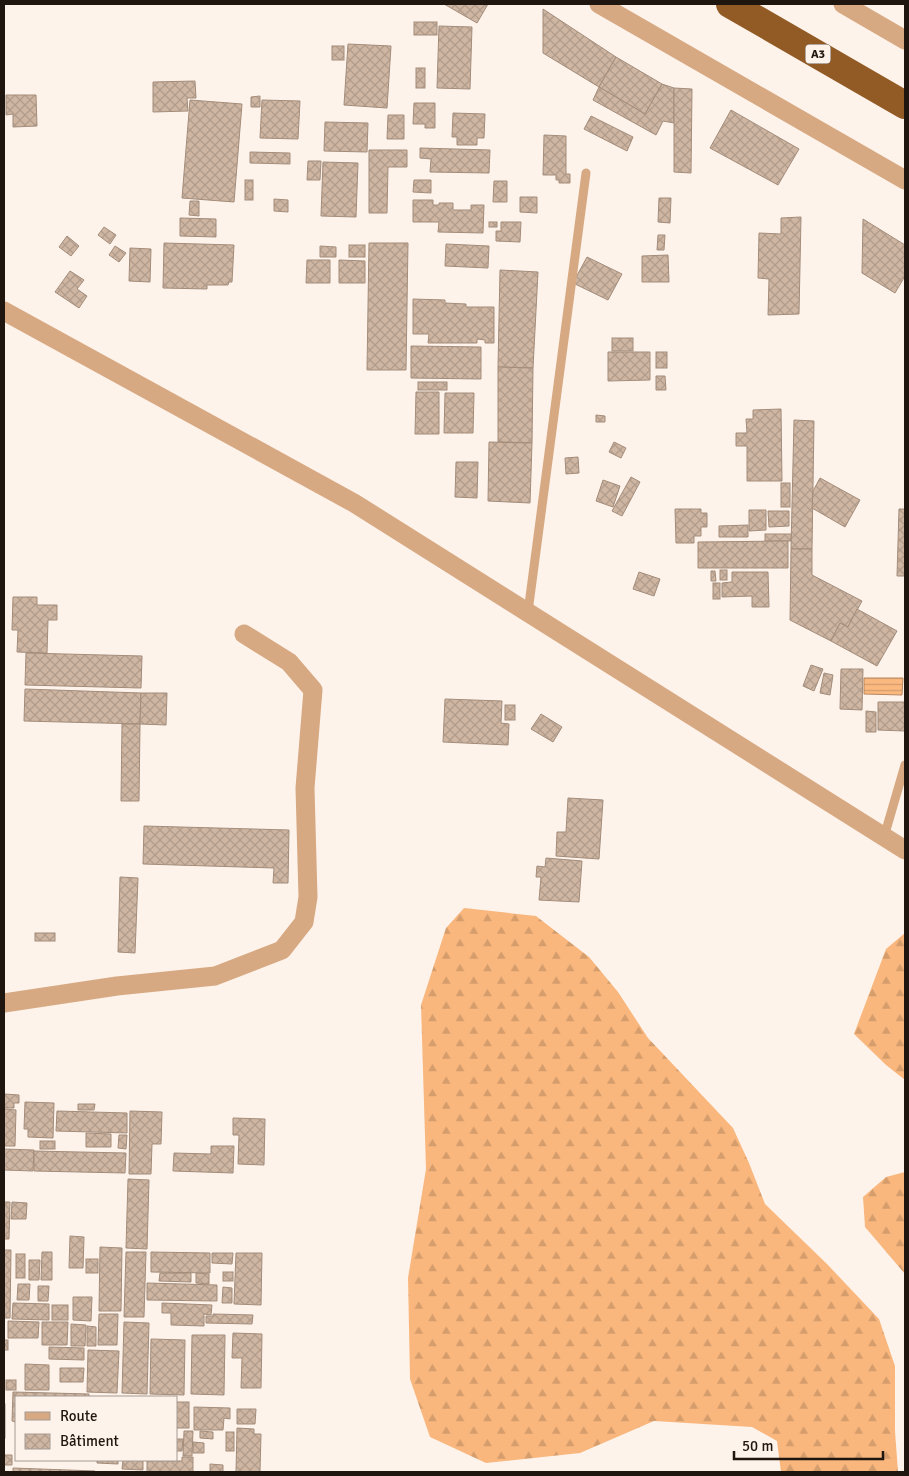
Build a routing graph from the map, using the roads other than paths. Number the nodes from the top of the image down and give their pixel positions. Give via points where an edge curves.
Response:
1 (599, 4) edge
2 (730, 4) edge
3 (843, 4) edge
4 (905, 40) edge
5 (905, 105) edge
6 (586, 173) dead end
7 (905, 180) edge
8 (4, 310) edge
9 (528, 612) junction
10 (244, 634) dead end
11 (905, 764) edge
12 (884, 837) junction
13 (905, 850) edge
14 (4, 1003) edge

1 - 7 street
2 - 5 highway, A3
3 - 4 street
6 - 9 lane
8 - 9 street via 354,503
9 - 12 street
10 - 14 street via 288,662 313,690 305,788 308,897 304,922 282,950 215,976 117,986
11 - 12 lane
12 - 13 street

